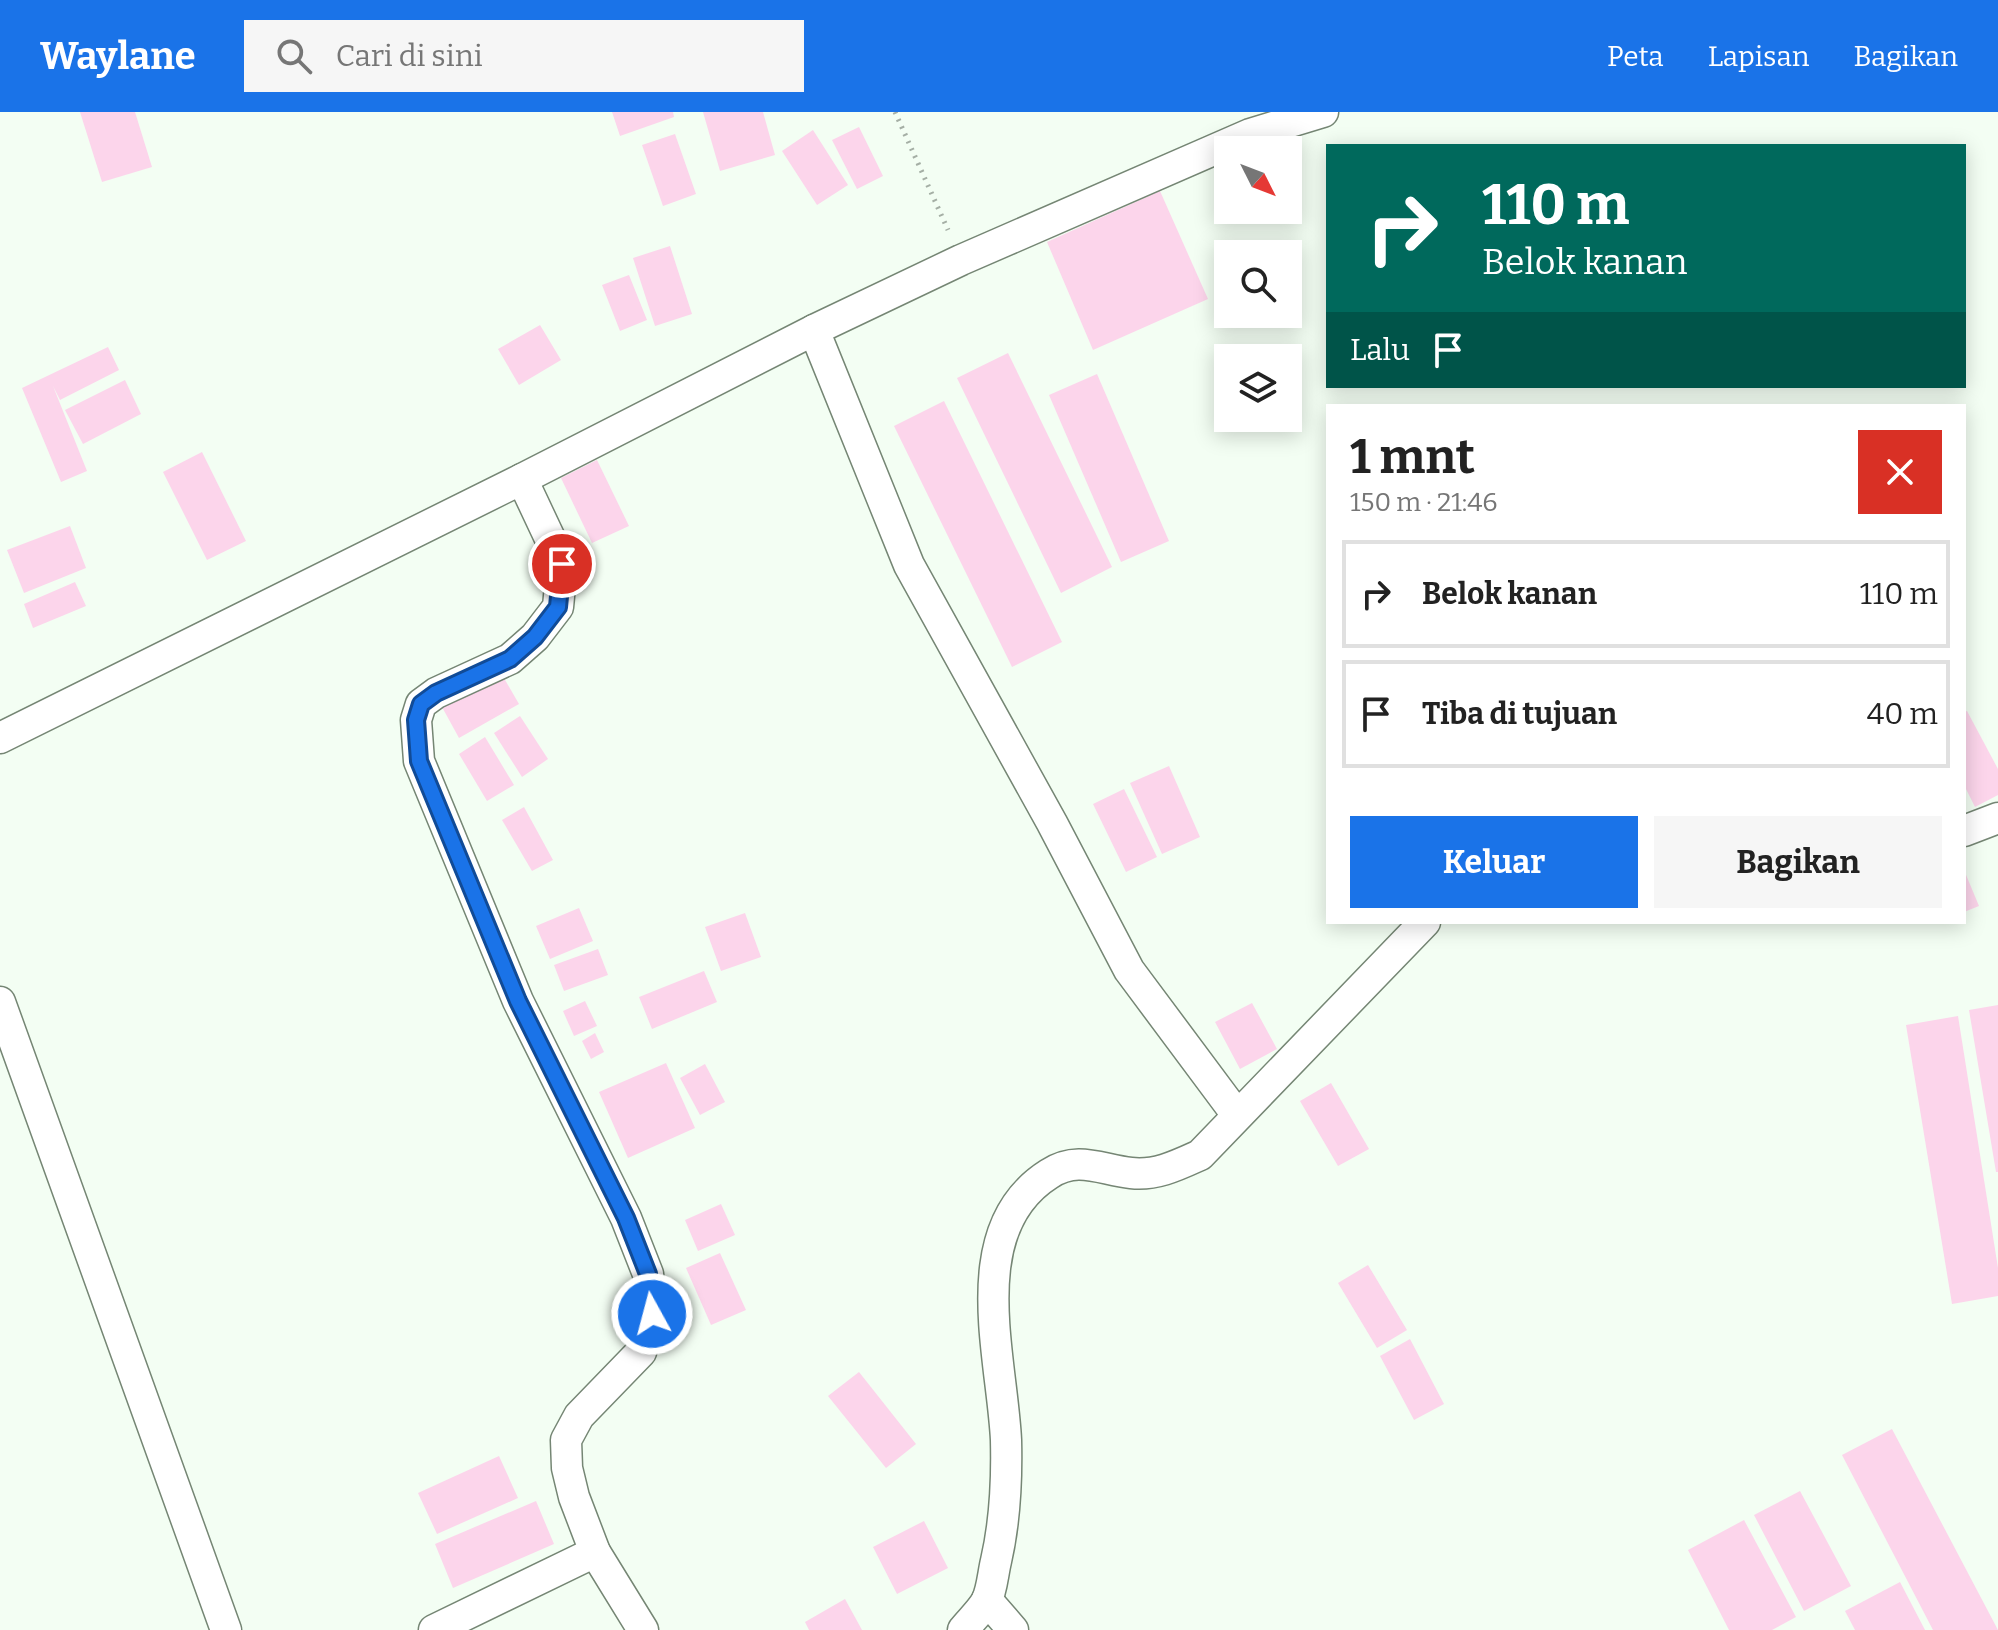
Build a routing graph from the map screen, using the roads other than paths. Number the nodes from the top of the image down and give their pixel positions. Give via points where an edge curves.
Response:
1 (1323, 112) edge
2 (814, 330) junction
3 (522, 479) junction
4 (0, 738) edge
5 (1998, 818) edge
6 (1966, 830) edge
7 (1423, 924) edge
8 (0, 1002) edge
9 (1237, 1115) junction
10 (595, 1552) junction
11 (987, 1600) junction
12 (226, 1630) edge
13 (434, 1630) edge
14 (643, 1630) edge
15 (963, 1630) edge
16 (1013, 1630) edge

1 - 2 street via 1250,134
2 - 3 street
2 - 9 street via 909,565 1129,970
3 - 4 street
3 - 10 street via 562,564 558,607 510,659 436,693 421,704 416,720 419,761 518,1001 626,1218 648,1274 652,1314 641,1352 579,1416 566,1440 574,1497
5 - 6 street
7 - 9 street
8 - 12 street
9 - 11 street via 1200,1155 1168,1170 1132,1174 1086,1163 1050,1173 1019,1199 1005,1224 997,1250 993,1317 1006,1441 1003,1533
10 - 13 street
10 - 14 street
11 - 15 street
11 - 16 street

